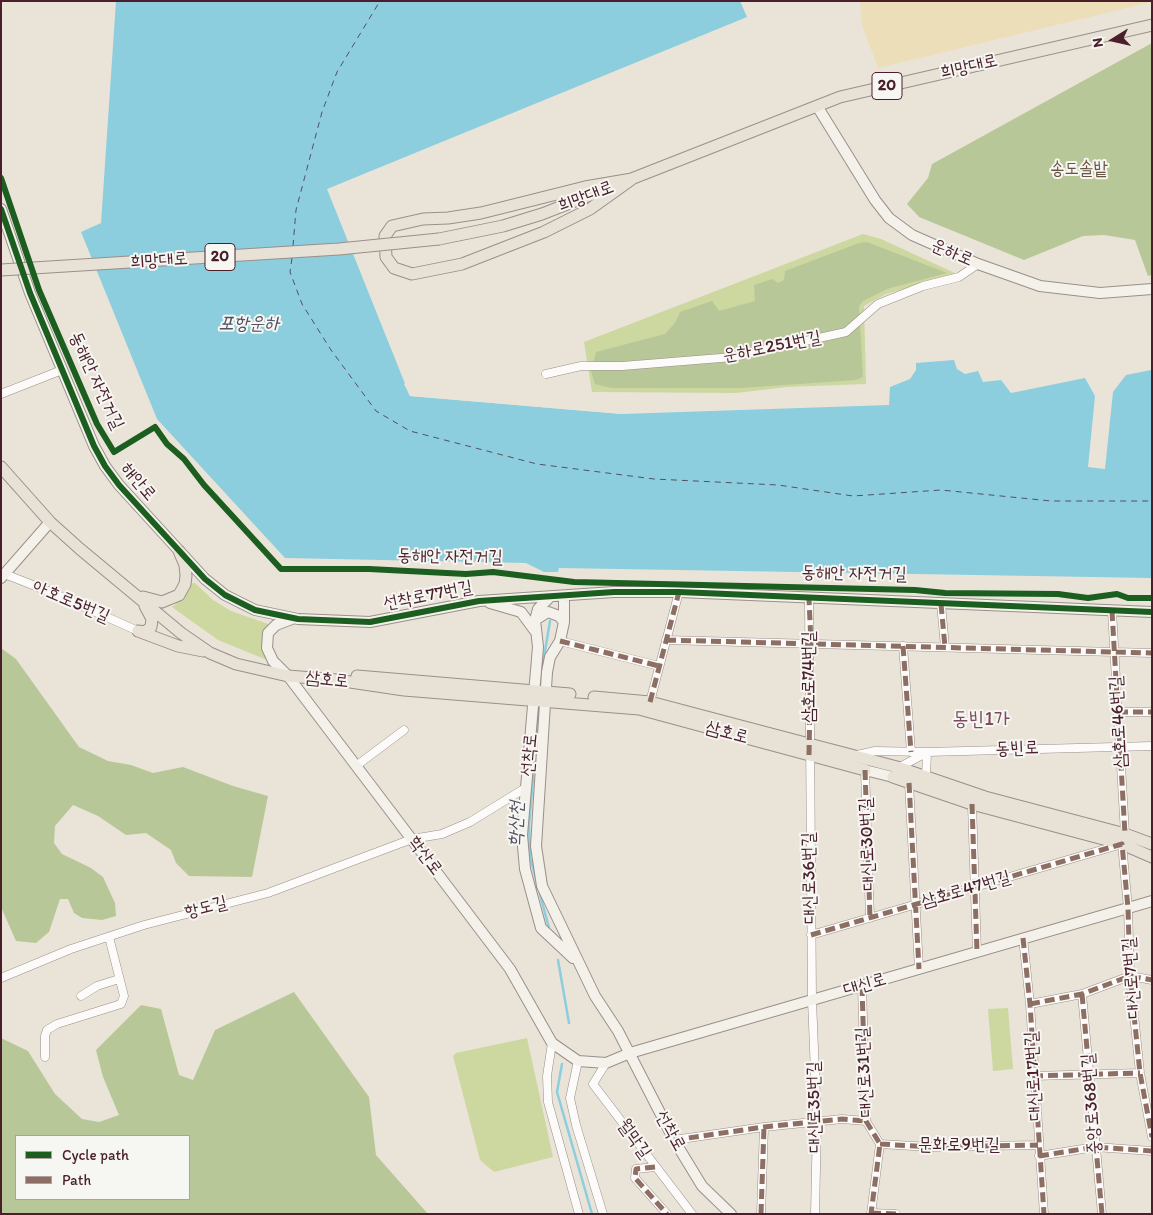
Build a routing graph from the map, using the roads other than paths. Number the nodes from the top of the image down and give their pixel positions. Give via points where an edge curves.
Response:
1 (1152, 25) edge
2 (816, 106) junction
3 (632, 179) junction
4 (1, 209) edge
5 (978, 264) junction
6 (1, 270) edge
7 (1152, 289) edge
8 (62, 370) junction
9 (546, 374) dead end
10 (1, 394) edge
11 (1, 467) edge
12 (50, 522) junction
13 (179, 551) junction
14 (2, 575) edge
15 (678, 592) junction
16 (136, 595) junction
17 (564, 596) junction
18 (550, 597) junction
19 (809, 599) junction
20 (479, 601) junction
21 (941, 604) junction
22 (1112, 611) junction
23 (1152, 612) edge
24 (298, 618) junction
25 (564, 622) junction
26 (535, 626) junction
27 (138, 631) junction
28 (666, 640) junction
29 (560, 641) junction
30 (810, 643) junction
31 (903, 646) junction
32 (945, 647) junction
33 (210, 652) junction
34 (1114, 652) junction
35 (1152, 653) edge
36 (659, 666) junction
37 (288, 676) junction
38 (541, 697) junction
39 (650, 702) junction
40 (1118, 712) junction
41 (1152, 712) edge
42 (404, 730) dead end
43 (1120, 746) junction
44 (1152, 746) edge
45 (809, 749) junction
46 (911, 752) junction
47 (928, 752) junction
48 (853, 756) junction
49 (356, 766) junction
50 (866, 770) junction
51 (895, 772) junction
52 (926, 777) junction
53 (909, 783) junction
54 (527, 787) junction
55 (972, 804) junction
56 (412, 839) junction
57 (1123, 839) junction
58 (1152, 844) edge
59 (1152, 857) edge
60 (974, 887) junction
61 (1152, 901) edge
62 (916, 904) junction
63 (1128, 908) junction
64 (870, 918) junction
65 (811, 935) junction
66 (109, 937) junction
67 (1023, 938) junction
68 (977, 952) junction
69 (577, 962) junction
70 (919, 969) junction
71 (1130, 976) junction
72 (1, 978) edge
73 (119, 979) junction
74 (1152, 980) edge
75 (862, 986) junction
76 (1082, 994) junction
77 (81, 996) dead end
78 (812, 1000) junction
79 (1030, 1004) junction
80 (552, 1043) junction
81 (630, 1053) junction
82 (45, 1057) dead end
83 (578, 1061) junction
84 (606, 1063) junction
85 (1140, 1073) junction
86 (1090, 1075) junction
87 (1034, 1076) junction
88 (1149, 1095) edge
89 (866, 1121) junction
90 (817, 1122) junction
91 (764, 1127) junction
92 (1152, 1137) edge
93 (674, 1140) junction
94 (880, 1144) junction
95 (1038, 1144) junction
96 (1095, 1147) junction
97 (1152, 1151) edge
98 (1039, 1156) junction
99 (655, 1167) junction
100 (872, 1213) edge
101 (579, 1214) edge
102 (603, 1214) edge
103 (667, 1214) edge
104 (692, 1214) edge
105 (731, 1214) edge
106 (761, 1214) edge
107 (815, 1214) edge
108 (896, 1214) edge
109 (1044, 1214) edge
110 (1102, 1214) edge

1 - 2 main road, 희망대로 / 20 via 851,94
2 - 3 main road, 희망대로 / 20
2 - 5 street, 운하로 via 889,218 912,235
3 - 3 main road via 585,187 481,213 392,226 385,236 386,257 394,268 412,274 462,264 544,232 590,209
3 - 6 main road, 희망대로 / 20, bridge via 542,214 474,233 399,244
4 - 8 street, 해안로 via 25,280
5 - 7 street, 운하로 via 1052,288 1100,293
5 - 9 street, 운하로251번길 via 959,277 924,286 878,304 846,332 733,357 581,366
8 - 10 street
8 - 13 street, 해안로 via 105,466
11 - 12 main road, 삼호로
12 - 14 street
12 - 16 main road, 삼호로
13 - 16 main road via 186,576 179,596 162,602
13 - 24 street, 해안로 via 210,583 235,601 265,613
14 - 27 street, 아호로5번길 via 53,593
15 - 17 street, 선착로77번길
15 - 19 street, 선착로77번길
15 - 28 street
16 - 27 main road via 150,614 152,623 149,630
16 - 33 main road, 삼호로 via 181,633
17 - 18 street, 선착로77번길
17 - 25 street, 선착로
18 - 20 street, 선착로77번길
18 - 26 street via 538,609
19 - 21 street, 선착로77번길
19 - 30 street, 삼호로74번길
20 - 24 street, 선착로77번길 via 370,622
20 - 26 street via 522,612
21 - 22 street, 선착로77번길
21 - 32 street
22 - 23 street, 선착로77번길
22 - 34 street, 삼호로46번길
24 - 37 street, 학산로 via 276,624 266,640 273,661
25 - 26 street via 548,612
25 - 29 street, 선착로
26 - 38 street, 선착로
27 - 33 main road via 178,646
28 - 30 street
28 - 36 street
29 - 36 street
29 - 38 street, 선착로 via 550,657
30 - 31 street
30 - 45 street, 삼호로74번길
31 - 32 street
31 - 46 street
32 - 34 street
33 - 37 main road, 삼호로 via 257,671
34 - 35 street
34 - 40 street, 삼호로46번길
36 - 39 street
37 - 38 main road, 삼호로 via 404,690
37 - 49 street, 학산로
38 - 39 main road, 삼호로
38 - 45 main road, 삼호로 via 639,709
38 - 54 street, 선착로
38 - 69 street, 선착로 via 536,846 542,886
39 - 45 main road, 삼호로
40 - 41 street
40 - 43 street, 삼호로46번길
42 - 49 street
43 - 44 street, 동빈로
43 - 47 street, 동빈로
43 - 57 street, 삼호로46번길
45 - 48 main road, 삼호로
45 - 50 main road, 삼호로
45 - 65 street, 대신로36번길
46 - 47 street
46 - 48 street via 875,751
47 - 51 street, 동빈로
47 - 52 street
48 - 51 main road, 삼호로
49 - 56 street, 학산로
50 - 51 street, 삼호로
50 - 64 street, 대신로30번길
51 - 52 main road, 삼호로
51 - 53 main road, 삼호로
52 - 57 main road, 삼호로
53 - 55 main road, 삼호로
53 - 62 street
54 - 56 street, 항도길 via 470,822 442,834
54 - 69 street, 선착로 via 522,835 533,903 542,928
55 - 57 main road, 삼호로
55 - 60 street
56 - 66 street, 항도길 via 268,893 174,916
56 - 80 street, 학산로 via 510,969
57 - 58 main road, 삼호로
57 - 59 main road, 삼호로
57 - 60 street, 삼호로47번길
57 - 63 street, 삼호로46번길
60 - 62 street, 삼호로47번길
60 - 68 street
61 - 63 street, 대신로
62 - 64 street, 삼호로47번길
62 - 70 street
63 - 67 street, 대신로
63 - 71 street, 대신로7번길
64 - 65 street, 삼호로47번길
65 - 78 street, 대신로36번길
66 - 72 street, 항도길
66 - 73 street
67 - 68 street, 대신로
67 - 79 street, 대신로17번길
68 - 70 street, 대신로
69 - 81 street, 선착로
70 - 75 street, 대신로
71 - 74 street
71 - 76 street
71 - 85 street, 대신로7번길
73 - 77 street via 97,986
73 - 82 street via 124,996 121,1004 47,1030
75 - 78 street, 대신로
75 - 89 street, 대신로31번길
76 - 79 street
76 - 86 street, 중앙로368번길
78 - 81 street, 대신로
78 - 90 street, 대신로35번길
79 - 87 street, 대신로17번길
80 - 83 street, 학산로
80 - 101 street via 547,1076 548,1102
81 - 84 street, 대신로
81 - 93 street, 선착로
83 - 84 street, 대신로
83 - 102 street via 570,1098
84 - 99 street, 월막길 via 593,1084
85 - 86 street
85 - 88 street, 대신로7번길
86 - 87 street
86 - 96 street, 중앙로368번길
87 - 95 street, 대신로17번길
88 - 92 street, 대신로7번길
89 - 90 street
89 - 94 street, 대신로31번길
90 - 91 street
90 - 107 street, 대신로35번길
91 - 93 street
91 - 106 street
93 - 105 street, 선착로 via 702,1186
94 - 95 street, 문화로9번길 via 930,1147
94 - 100 street
95 - 98 street, 대신로17번길
96 - 97 street
96 - 98 street
96 - 110 street, 중앙로368번길
98 - 109 street, 대신로17번길
99 - 103 street via 636,1169 635,1178
99 - 104 street, 월막길
100 - 108 street

